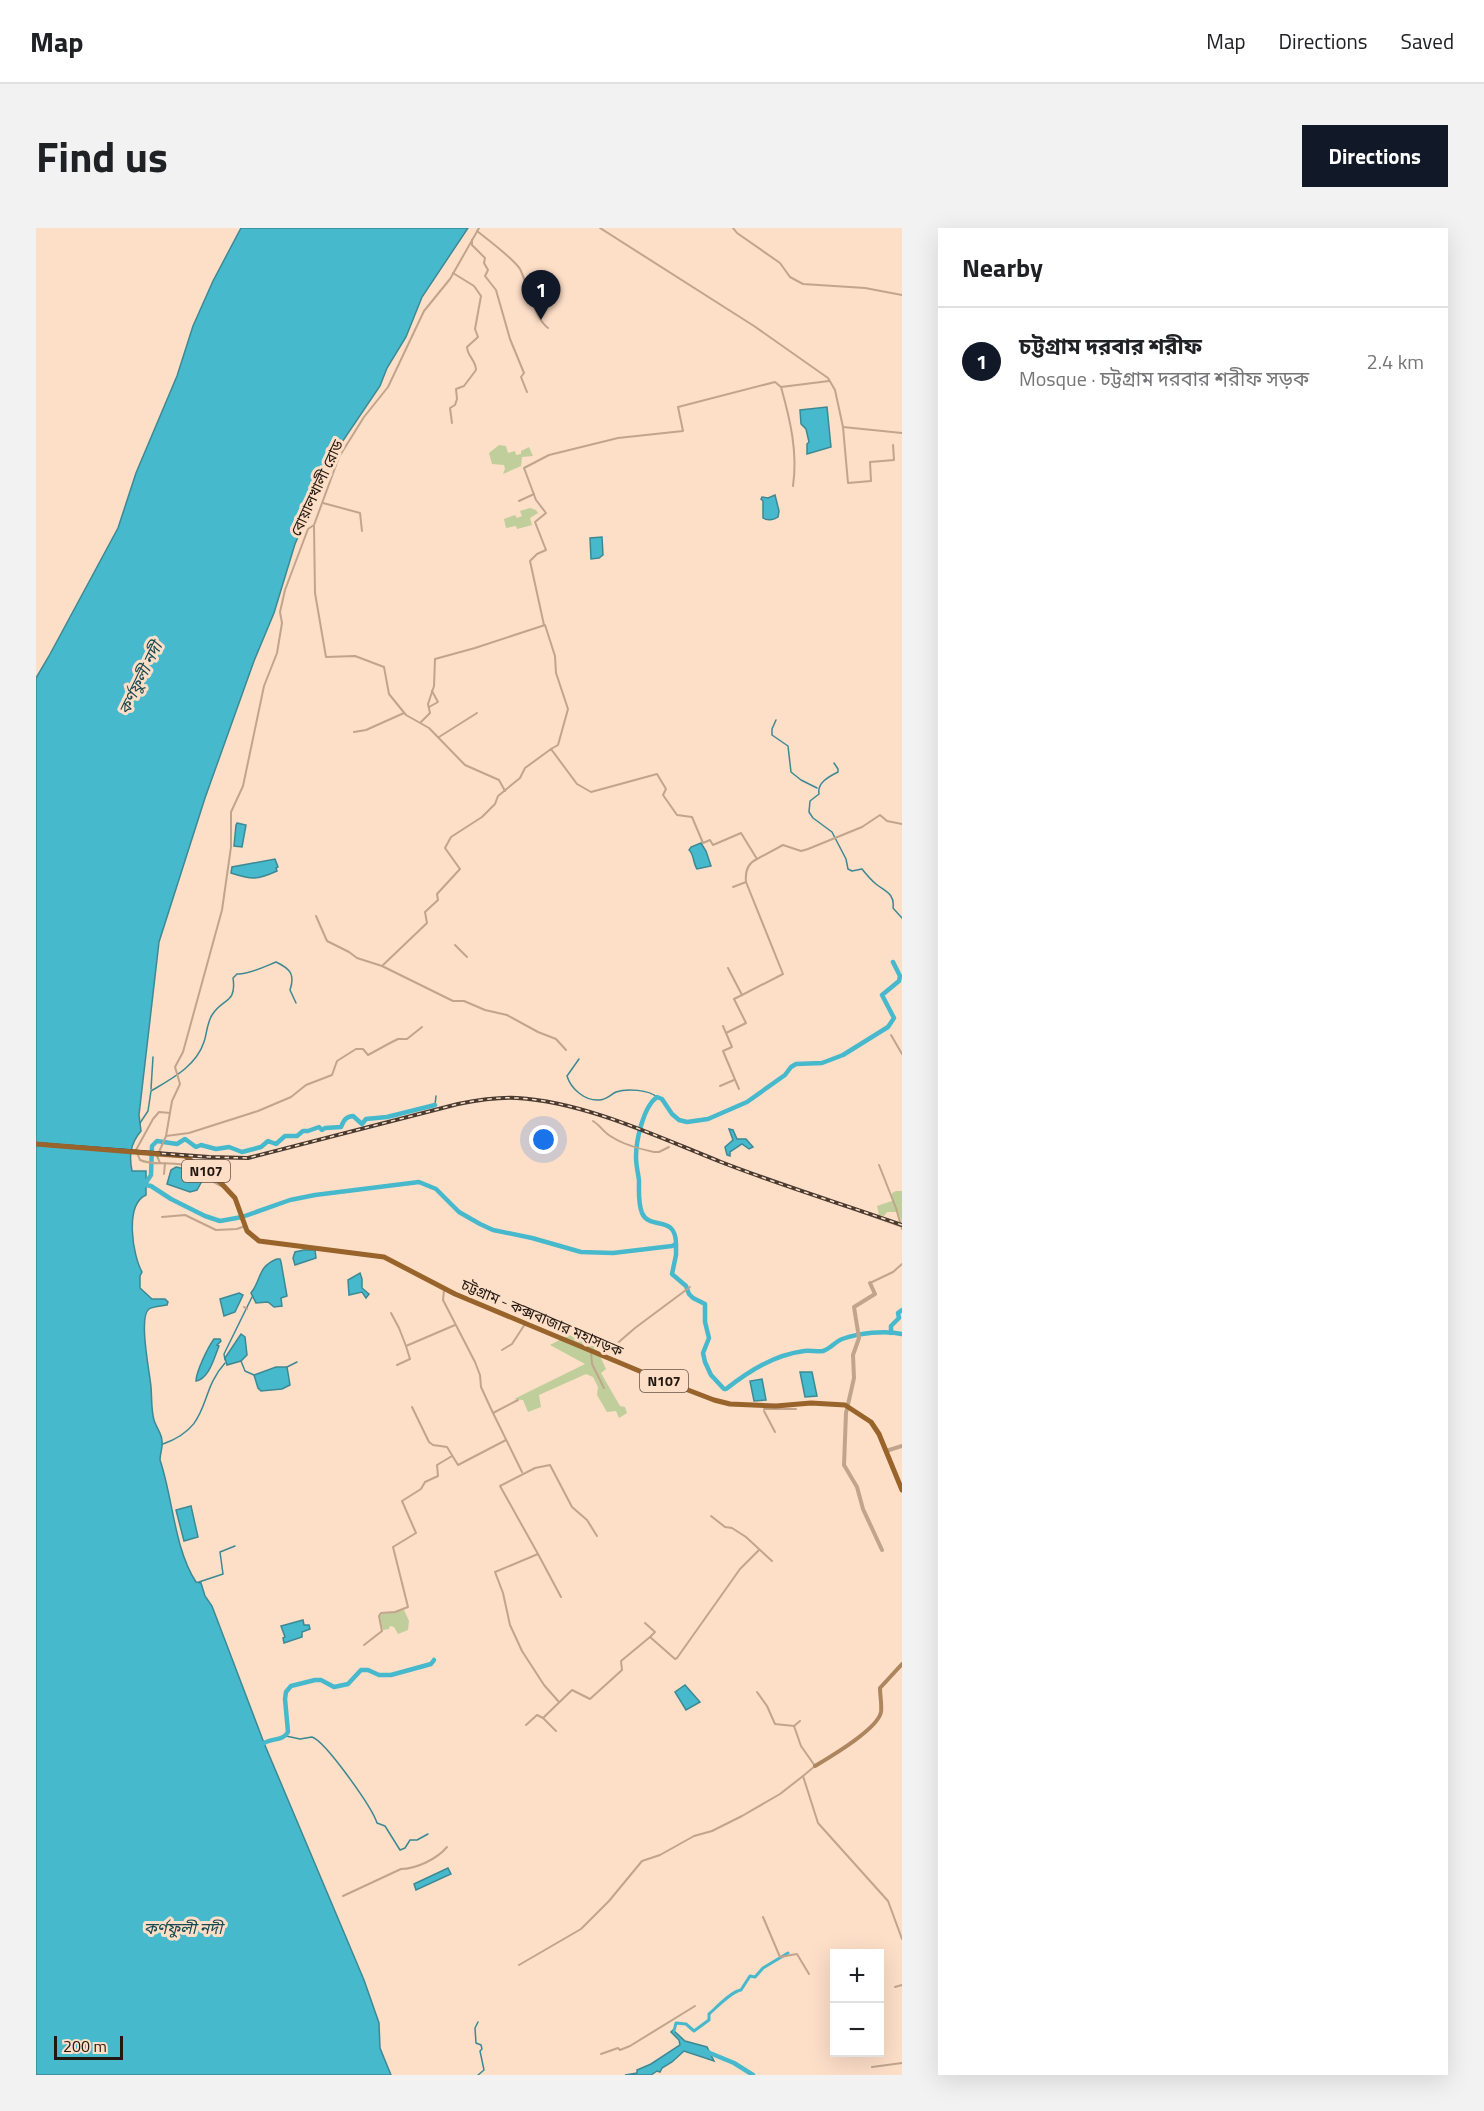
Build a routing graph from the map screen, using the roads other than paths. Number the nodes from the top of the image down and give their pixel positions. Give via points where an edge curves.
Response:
1 (600, 228) edge
2 (733, 228) edge
3 (478, 229) edge
4 (472, 240) junction
5 (453, 273) junction
6 (902, 295) edge
7 (548, 328) dead end
8 (829, 381) junction
9 (781, 387) junction
10 (527, 392) dead end
11 (452, 423) dead end
12 (843, 427) junction
13 (902, 434) edge
14 (893, 445) dead end
15 (793, 486) dead end
16 (534, 494) junction
17 (519, 501) dead end
18 (322, 503) junction
19 (314, 525) junction
20 (362, 531) dead end
21 (544, 626) junction
22 (432, 691) junction
23 (428, 708) junction
24 (404, 713) junction
25 (477, 713) dead end
26 (421, 722) junction
27 (354, 732) dead end
28 (439, 737) junction
29 (551, 749) junction
30 (505, 791) junction
31 (902, 824) edge
32 (757, 858) junction
33 (746, 882) junction
34 (733, 887) dead end
35 (316, 916) dead end
36 (455, 945) dead end
37 (467, 957) dead end
38 (382, 966) junction
39 (728, 968) dead end
40 (742, 995) junction
41 (723, 1026) dead end
42 (422, 1028) dead end
43 (726, 1033) junction
44 (891, 1035) dead end
45 (566, 1050) dead end
46 (902, 1054) edge
47 (735, 1079) junction
48 (720, 1086) dead end
49 (739, 1089) dead end
50 (170, 1113) junction
51 (593, 1121) dead end
52 (165, 1138) junction
53 (36, 1144) edge
54 (669, 1147) dead end
55 (160, 1162) junction
56 (165, 1163) junction
57 (879, 1165) dead end
58 (164, 1174) dead end
59 (224, 1185) junction
60 (858, 1211) dead end
61 (162, 1217) dead end
62 (244, 1225) junction
63 (902, 1227) edge
64 (902, 1264) edge
65 (870, 1283) joint
66 (690, 1287) dead end
67 (444, 1290) junction
68 (391, 1313) dead end
69 (525, 1323) junction
70 (455, 1324) junction
71 (406, 1346) junction
72 (502, 1350) dead end
73 (591, 1351) junction
74 (603, 1356) junction
75 (397, 1365) dead end
76 (604, 1388) dead end
77 (518, 1400) dead end
78 (412, 1407) dead end
79 (762, 1407) junction
80 (848, 1407) junction
81 (796, 1409) dead end
82 (493, 1413) junction
83 (775, 1432) dead end
84 (506, 1440) junction
85 (902, 1446) edge
86 (886, 1451) junction
87 (452, 1456) junction
88 (522, 1474) junction
89 (902, 1490) edge
90 (711, 1516) dead end
91 (597, 1536) dead end
92 (759, 1550) junction
93 (882, 1550) dead end
94 (538, 1554) junction
95 (772, 1561) dead end
96 (561, 1597) dead end
97 (645, 1623) dead end
98 (650, 1636) junction
99 (364, 1645) dead end
100 (902, 1664) edge
101 (757, 1692) dead end
102 (559, 1702) junction
103 (543, 1718) junction
104 (800, 1721) dead end
105 (526, 1725) dead end
106 (794, 1726) junction
107 (556, 1731) dead end
108 (815, 1766) junction
109 (803, 1776) junction
110 (447, 1847) dead end
111 (343, 1896) dead end
112 (763, 1917) dead end
113 (902, 1940) edge
114 (519, 1965) dead end
115 (809, 1974) dead end
116 (902, 1985) edge
117 (895, 1987) dead end
118 (695, 2006) dead end
119 (601, 2054) dead end
120 (902, 2063) edge
121 (872, 2067) dead end

1 - 8 street via 754,326
2 - 6 street via 803,284
3 - 4 street, বোয়ালখালী রোড
3 - 7 street via 519,267
4 - 5 street, বোয়ালখালী রোড
4 - 10 street via 485,258 485,276 496,290
5 - 11 street via 474,286 481,296 475,329 478,337 467,347 476,370 464,386 456,389 457,401 450,408
5 - 18 street, বোয়ালখালী রোড via 424,311 388,387 339,457
8 - 9 street
8 - 12 street via 835,390
9 - 15 street via 795,453
9 - 16 street via 775,382 678,407 683,431 618,438 535,461 524,468
12 - 13 street
12 - 14 street via 848,483 872,481 870,462 894,460
16 - 17 street
16 - 21 street via 546,513 535,522 546,549 530,561
18 - 19 street, বোয়ালখালী রোড
18 - 20 street via 360,513
19 - 24 street via 315,593 326,657 355,656 384,667 389,694
19 - 50 street, বোয়ালখালী রোড via 308,529 285,590 277,653 264,686 243,786 231,815 231,847 222,909 183,1052 176,1064 180,1084
21 - 22 street via 435,659
21 - 29 street via 568,710 558,745
22 - 23 street
22 - 23 street via 438,702
23 - 26 street via 430,713
24 - 26 street
24 - 27 street
25 - 28 street
26 - 28 street
28 - 30 street via 465,765 500,780
29 - 30 street via 525,768
29 - 32 street via 577,784 591,792 657,774 666,789 665,800 677,815 692,817 702,843 710,840 713,845 741,833
30 - 38 street via 482,817 451,837 445,848 460,869 425,912 427,923
31 - 32 street via 880,815 862,827 808,849 801,851 783,845
32 - 33 street via 750,862
33 - 34 street
33 - 40 street via 783,974
35 - 38 street via 327,941 357,958
36 - 37 street
38 - 45 street via 453,1000 507,1015 556,1039
39 - 40 street
40 - 43 street via 734,999 746,1024
41 - 43 street
42 - 52 street via 407,1039 398,1039 368,1055 363,1049 356,1049 335,1062 332,1075 306,1085 291,1097 258,1111
43 - 47 street via 732,1047 723,1051
44 - 46 street
47 - 48 street
47 - 49 street
50 - 52 street
50 - 55 street via 157,1114 136,1150 141,1162
51 - 54 street via 623,1143 658,1152
52 - 55 street via 157,1154
53 - 59 highway, N107, bridge via 185,1156
55 - 56 street
56 - 58 street
56 - 59 street via 185,1165
57 - 63 street
59 - 62 highway, N107 via 234,1196
60 - 63 street
61 - 62 street via 185,1215 216,1230
62 - 67 highway, চট্টগ্রাম - কক্সবাজার মহাসড়ক / N107 via 254,1238 264,1242 378,1255
64 - 65 street
65 - 80 street via 875,1294 854,1307 859,1338
66 - 74 street
67 - 69 highway, চট্টগ্রাম - কক্সবাজার মহাসড়ক / N107
67 - 70 street via 443,1300
68 - 71 street
69 - 72 street via 512,1344
69 - 73 highway, চট্টগ্রাম - কক্সবাজার মহাসড়ক / N107
70 - 71 street
70 - 82 street via 475,1362
71 - 75 street via 410,1359
73 - 74 highway, চট্টগ্রাম - কক্সবাজার মহাসড়ক / N107
73 - 76 street via 592,1364
74 - 79 highway, চট্টগ্রাম - কক্সবাজার মহাসড়ক / N107 via 714,1400
77 - 82 street
78 - 87 street via 429,1442 447,1447
79 - 80 highway, চট্টগ্রাম - কক্সবাজার মহাসড়ক / N107 via 811,1402
79 - 81 street
79 - 83 street
80 - 86 highway, চট্টগ্রাম - কক্সবাজার মহাসড়ক / N107 via 871,1422
80 - 93 street via 844,1465
82 - 84 street
84 - 87 street via 458,1465
84 - 88 street
85 - 86 street
86 - 89 highway, চট্টগ্রাম - কক্সবাজার মহাসড়ক / N107
87 - 99 street via 437,1465 438,1476 402,1501 416,1533 393,1547 408,1607 381,1613 382,1631
88 - 91 street via 550,1465 572,1507
88 - 94 street via 500,1486
90 - 92 street via 746,1537
92 - 95 street
92 - 98 street via 740,1569 677,1659
94 - 96 street
94 - 102 street via 494,1574 522,1651
97 - 98 street via 654,1632
98 - 102 street via 621,1661 621,1670 591,1698 574,1690
100 - 108 main road via 880,1688 881,1714 869,1729
101 - 106 street via 775,1724
102 - 103 street
103 - 105 street via 537,1715
103 - 107 street
104 - 106 street
106 - 108 street via 801,1746
108 - 109 street
109 - 113 street via 818,1823 888,1901
109 - 114 street via 742,1816 642,1861 581,1929
110 - 111 street via 418,1865 400,1869
112 - 115 street via 780,1957 797,1954
116 - 117 street
118 - 119 street via 630,2046
120 - 121 street

